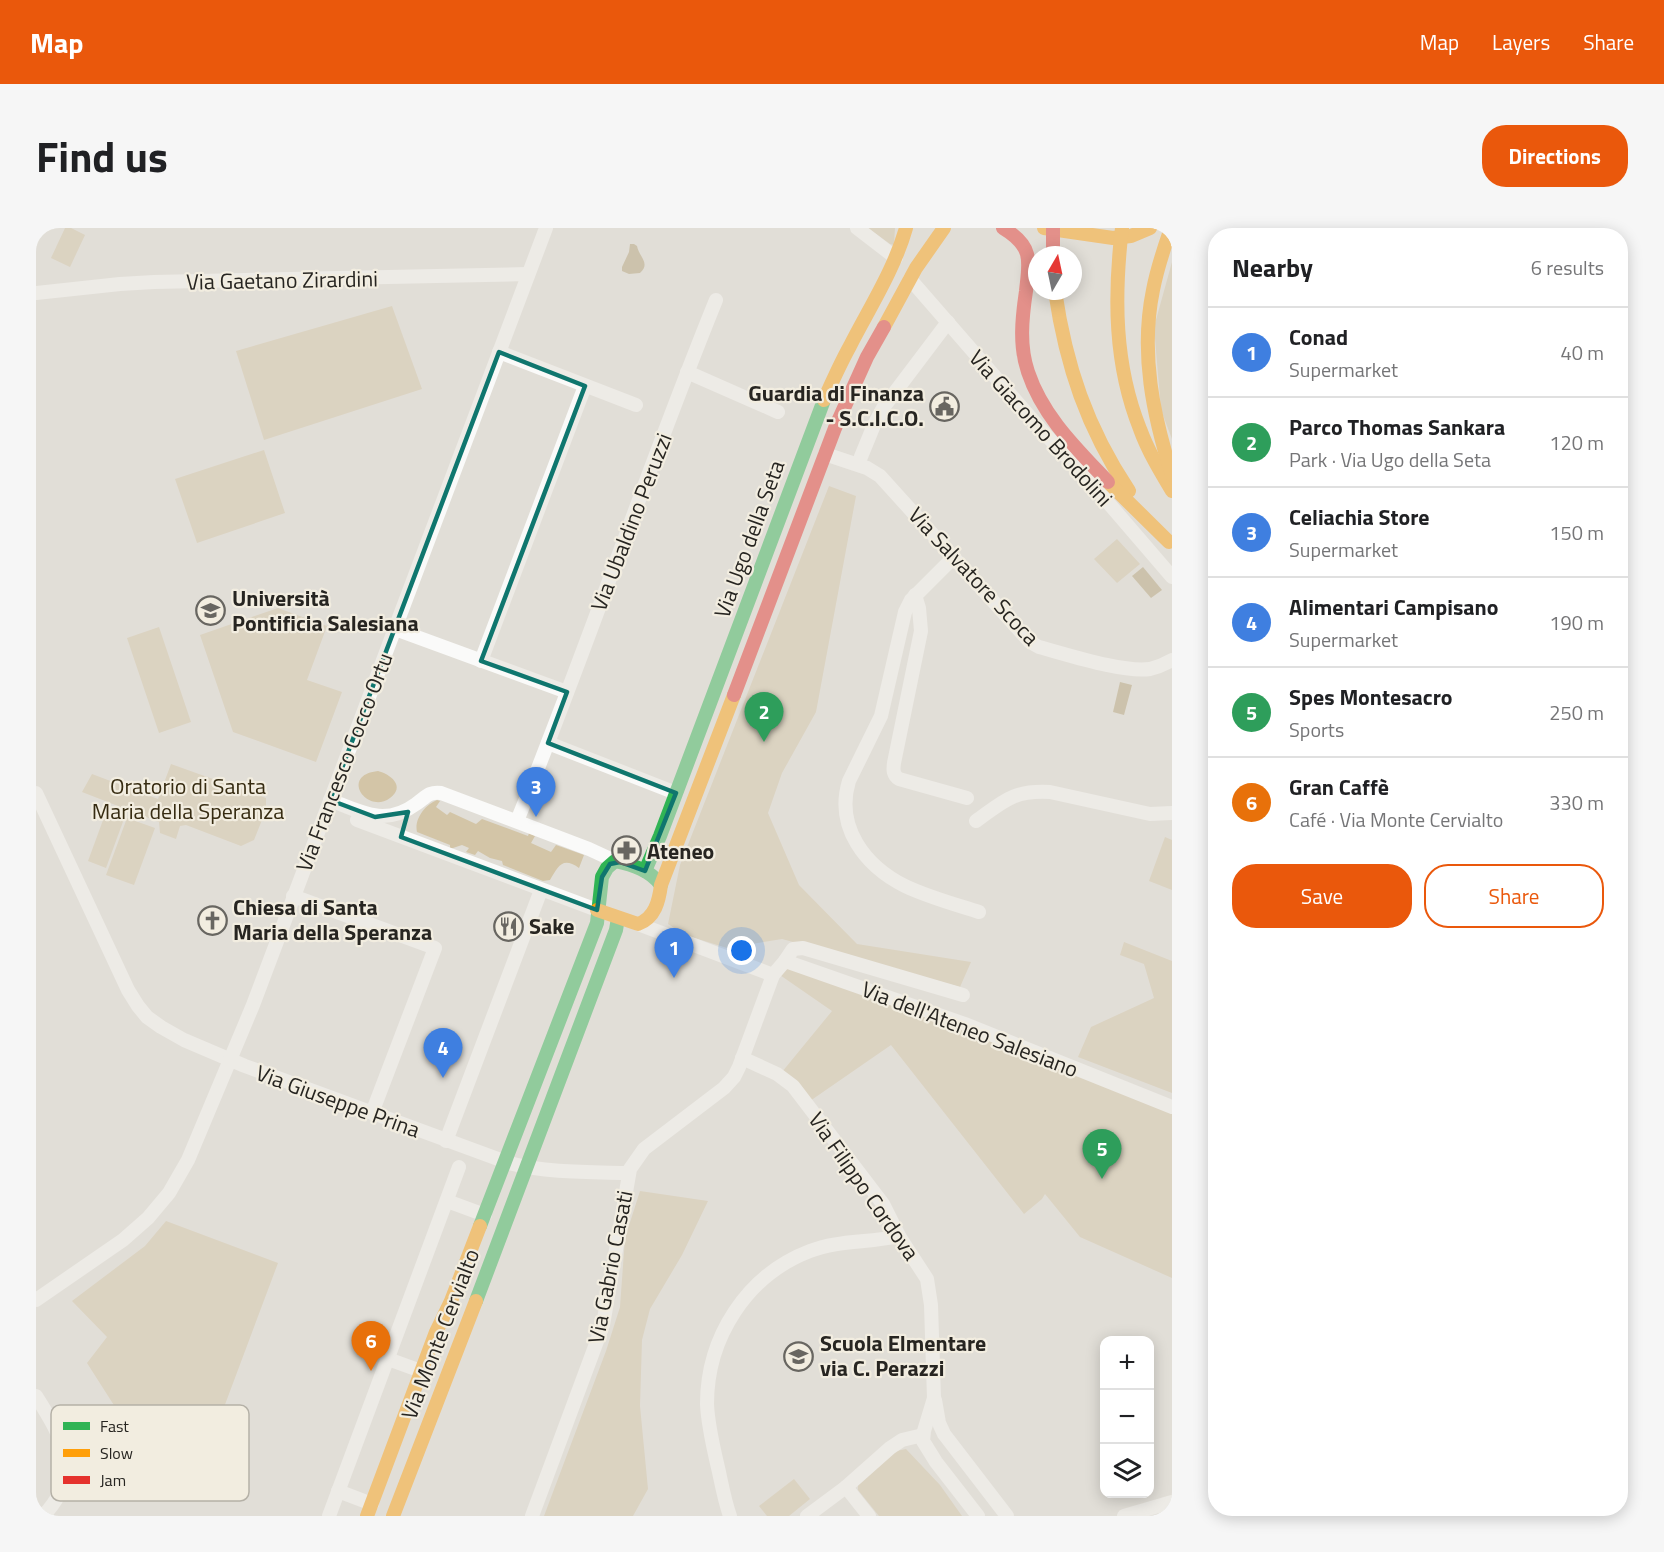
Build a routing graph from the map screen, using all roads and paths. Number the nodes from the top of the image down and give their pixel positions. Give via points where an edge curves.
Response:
1 (546, 228) edge
2 (857, 228) edge
3 (906, 228) edge
4 (927, 228) edge
5 (944, 228) edge
6 (1003, 228) edge
7 (1044, 228) edge
8 (1053, 228) edge
9 (1122, 228) edge
10 (1150, 228) edge
11 (1170, 228) edge
12 (1053, 246) edge
13 (896, 258) junction
14 (913, 273) junction
15 (528, 274) junction
16 (36, 293) edge
17 (716, 300) dead end
18 (1056, 300) edge
19 (948, 322) junction
20 (499, 352) junction
21 (687, 372) junction
22 (585, 386) junction
23 (636, 405) dead end
24 (778, 412) dead end
25 (825, 454) junction
26 (858, 464) junction
27 (1172, 475) edge
28 (1172, 491) edge
29 (1170, 544) edge
30 (954, 557) junction
31 (1172, 577) edge
32 (915, 595) junction
33 (394, 629) junction
34 (1172, 660) edge
35 (481, 661) junction
36 (567, 692) junction
37 (548, 743) junction
38 (36, 793) edge
39 (676, 793) junction
40 (967, 798) dead end
41 (328, 804) junction
42 (416, 804) junction
43 (1172, 813) edge
44 (517, 821) junction
45 (976, 821) dead end
46 (401, 837) junction
47 (615, 861) junction
48 (645, 871) junction
49 (661, 885) junction
50 (541, 890) junction
51 (294, 896) junction
52 (597, 910) junction
53 (979, 912) dead end
54 (618, 918) junction
55 (638, 924) junction
56 (785, 961) junction
57 (773, 975) junction
58 (963, 995) dead end
59 (742, 1058) junction
60 (229, 1060) junction
61 (1172, 1107) edge
62 (372, 1113) junction
63 (446, 1141) junction
64 (505, 1161) junction
65 (459, 1167) dead end
66 (526, 1167) junction
67 (628, 1173) junction
68 (447, 1201) junction
69 (485, 1215) junction
70 (899, 1236) junction
71 (36, 1300) edge
72 (388, 1359) junction
73 (421, 1371) junction
74 (36, 1396) edge
75 (934, 1398) junction
76 (51, 1422) edge
77 (923, 1435) junction
78 (949, 1440) junction
79 (930, 1453) junction
80 (846, 1486) junction
81 (338, 1491) junction
82 (55, 1501) edge
83 (1172, 1502) edge
84 (369, 1510) edge
85 (43, 1516) edge
86 (329, 1516) edge
87 (393, 1516) edge
88 (532, 1516) edge
89 (730, 1516) edge
90 (807, 1516) edge
91 (869, 1516) edge
92 (978, 1516) edge
93 (1007, 1516) edge
94 (1124, 1516) edge

1 - 15 street, Via Francesco Cocco Ortu
2 - 13 street
3 - 13 street, Via Ugo della Seta
4 - 14 street
5 - 14 street
6 - 29 street via 1027,250 1022,351 1036,395 1084,457
7 - 10 street via 1113,238
8 - 12 street
9 - 28 street via 1116,292 1125,384 1137,423
11 - 27 street via 1151,295 1147,345 1152,397
13 - 39 street, Via Ugo della Seta via 818,412
14 - 19 street, Via Giacomo Brodolini
14 - 25 street, Via Ugo della Seta via 867,357
15 - 16 street, Via Gaetano Zirardini via 154,282
15 - 20 street, Via Francesco Cocco Ortu
17 - 21 street, Via Ubaldino Peruzzi
18 - 29 street via 1064,347 1083,404 1113,466
19 - 26 street via 883,408
19 - 31 street, Via Giacomo Brodolini
20 - 22 street
20 - 33 street, Via Francesco Cocco Ortu
21 - 24 street
21 - 36 street, Via Ubaldino Peruzzi
22 - 23 street
22 - 35 street
25 - 26 street, Via Salvatore Scoca
25 - 49 street, Via Ugo della Seta
26 - 30 street, Via Salvatore Scoca via 879,476
30 - 32 street
30 - 34 street, Via Salvatore Scoca via 1030,642 1039,647 1135,669 1150,669
32 - 40 street via 921,631 894,772 899,779
32 - 53 street via 905,612 881,716 849,781 847,820 860,850 881,871 904,885
33 - 35 street
33 - 41 street, Via Francesco Cocco Ortu
35 - 36 street
36 - 37 street, Via Ubaldino Peruzzi
37 - 39 street
37 - 44 street, Via Ubaldino Peruzzi
38 - 60 street, Via Giuseppe Prina via 138,1006 161,1027
39 - 48 street, Via Ugo della Seta
41 - 42 street via 381,817
41 - 46 street
41 - 51 street, Via Francesco Cocco Ortu
42 - 44 street via 430,793 441,793
42 - 46 street
43 - 45 street via 1150,814 1036,792 1009,797
44 - 47 street
46 - 50 street
47 - 48 street
47 - 52 street via 602,877
48 - 49 street
49 - 55 street via 653,911
50 - 52 street
50 - 63 street
51 - 60 street, Via Francesco Cocco Ortu
51 - 62 street via 435,948
52 - 54 street
52 - 64 street, Via Monte Cervialto via 597,923
54 - 55 street
54 - 66 street, Via Monte Cervialto
55 - 57 street
56 - 57 street
56 - 58 street via 793,949 803,948
56 - 61 street, Via dell'Ateneo Salesiano via 965,1024
57 - 59 street, Via Gabrio Casati
59 - 67 street, Via Gabrio Casati via 730,1082 644,1149
59 - 70 street, Via Filippo Cordova via 773,1071 793,1086 883,1204
60 - 62 street, Via Giuseppe Prina
60 - 71 street, Via Francesco Cocco Ortu via 188,1160 163,1201 123,1240
62 - 63 street, Via Giuseppe Prina
63 - 64 street, Via Giuseppe Prina
64 - 66 street, Via Giuseppe Prina
64 - 69 street, Via Monte Cervialto
65 - 68 street, Via Monte Cervialto
66 - 67 street, Via Giuseppe Prina
66 - 87 street, Via Monte Cervialto
67 - 88 street, Via Gabrio Casati via 603,1325
68 - 69 street
68 - 72 street, Via Monte Cervialto
69 - 73 street, Via Monte Cervialto
70 - 75 street, Via Filippo Cordova via 928,1283
70 - 89 street via 828,1245 806,1252 765,1276 733,1314 716,1352 708,1401 713,1447
72 - 73 street, Via Monte Cervialto
72 - 81 street, Via Monte Cervialto
73 - 84 street, Via Monte Cervialto
74 - 76 street
75 - 77 street, Via Filippo Cordova
75 - 78 street via 940,1426
77 - 79 street
77 - 80 street via 893,1445
78 - 79 street via 933,1444
78 - 93 street
79 - 92 street
80 - 90 street
80 - 91 street
81 - 84 street, Via Monte Cervialto
81 - 86 street, Via Monte Cervialto
82 - 85 street
83 - 94 street

